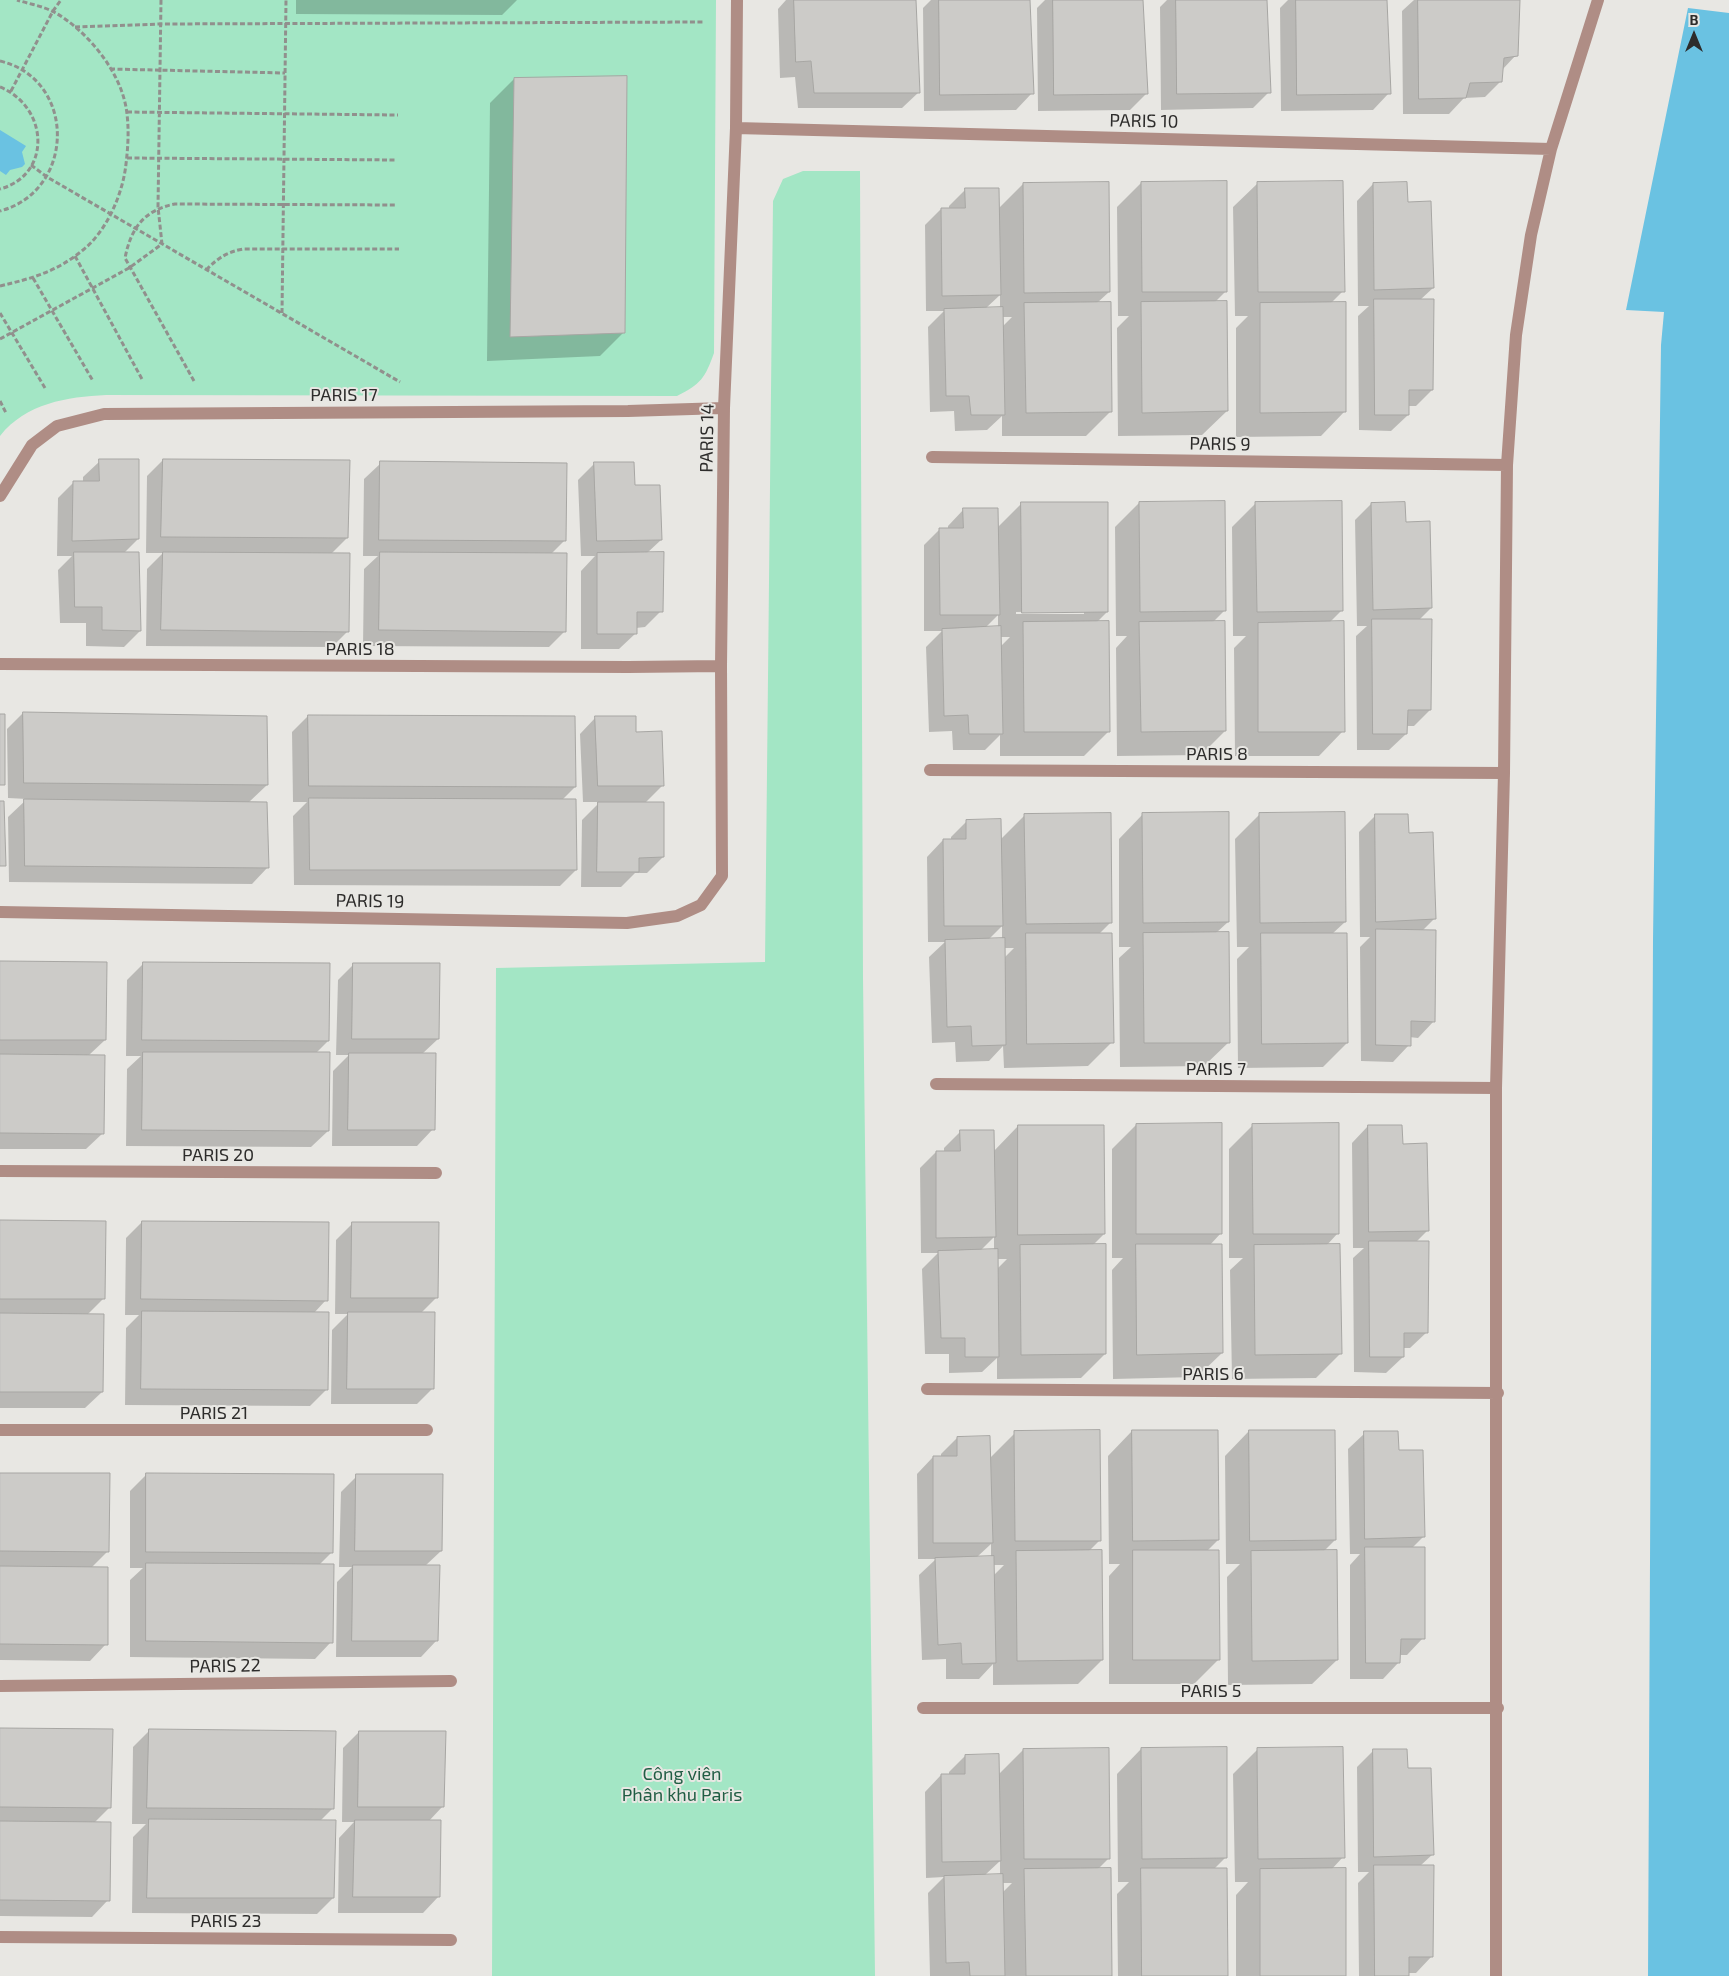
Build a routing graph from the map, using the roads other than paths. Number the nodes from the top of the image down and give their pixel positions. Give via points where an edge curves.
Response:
1 (737, 0) edge
2 (1598, 0) edge
3 (736, 128) junction
4 (1551, 149) junction
5 (724, 408) junction
6 (932, 458) dead end
7 (1507, 465) junction
8 (0, 496) edge
9 (0, 664) edge
10 (721, 666) junction
11 (930, 770) dead end
12 (1504, 774) junction
13 (722, 876) joint
14 (0, 912) edge
15 (936, 1084) dead end
16 (1496, 1088) junction
17 (0, 1171) edge
18 (436, 1173) dead end
19 (927, 1389) dead end
20 (1498, 1393) junction
21 (0, 1430) edge
22 (427, 1430) dead end
23 (451, 1681) dead end
24 (0, 1686) edge
25 (923, 1708) dead end
26 (1498, 1708) junction
27 (0, 1937) edge
28 (451, 1940) dead end
29 (1496, 1976) edge

1 - 3 lane, PARIS 14
2 - 4 lane
3 - 4 lane, PARIS 10
3 - 5 lane, PARIS 14
4 - 7 lane via 1531,235 1516,335
5 - 8 lane, PARIS 17 via 104,414 57,426 32,445
5 - 10 lane, PARIS 14
6 - 7 lane, PARIS 9
7 - 12 lane
9 - 10 lane, PARIS 18
10 - 13 lane, PARIS 14
11 - 12 lane, PARIS 8
12 - 16 lane
13 - 14 lane, PARIS 19 via 701,905 677,916 627,923
15 - 16 lane, PARIS 7
16 - 20 lane
17 - 18 lane, PARIS 20
19 - 20 lane, PARIS 6
20 - 26 lane
21 - 22 lane, PARIS 21
23 - 24 lane, PARIS 22
25 - 26 lane, PARIS 5
26 - 29 lane
27 - 28 lane, PARIS 23

